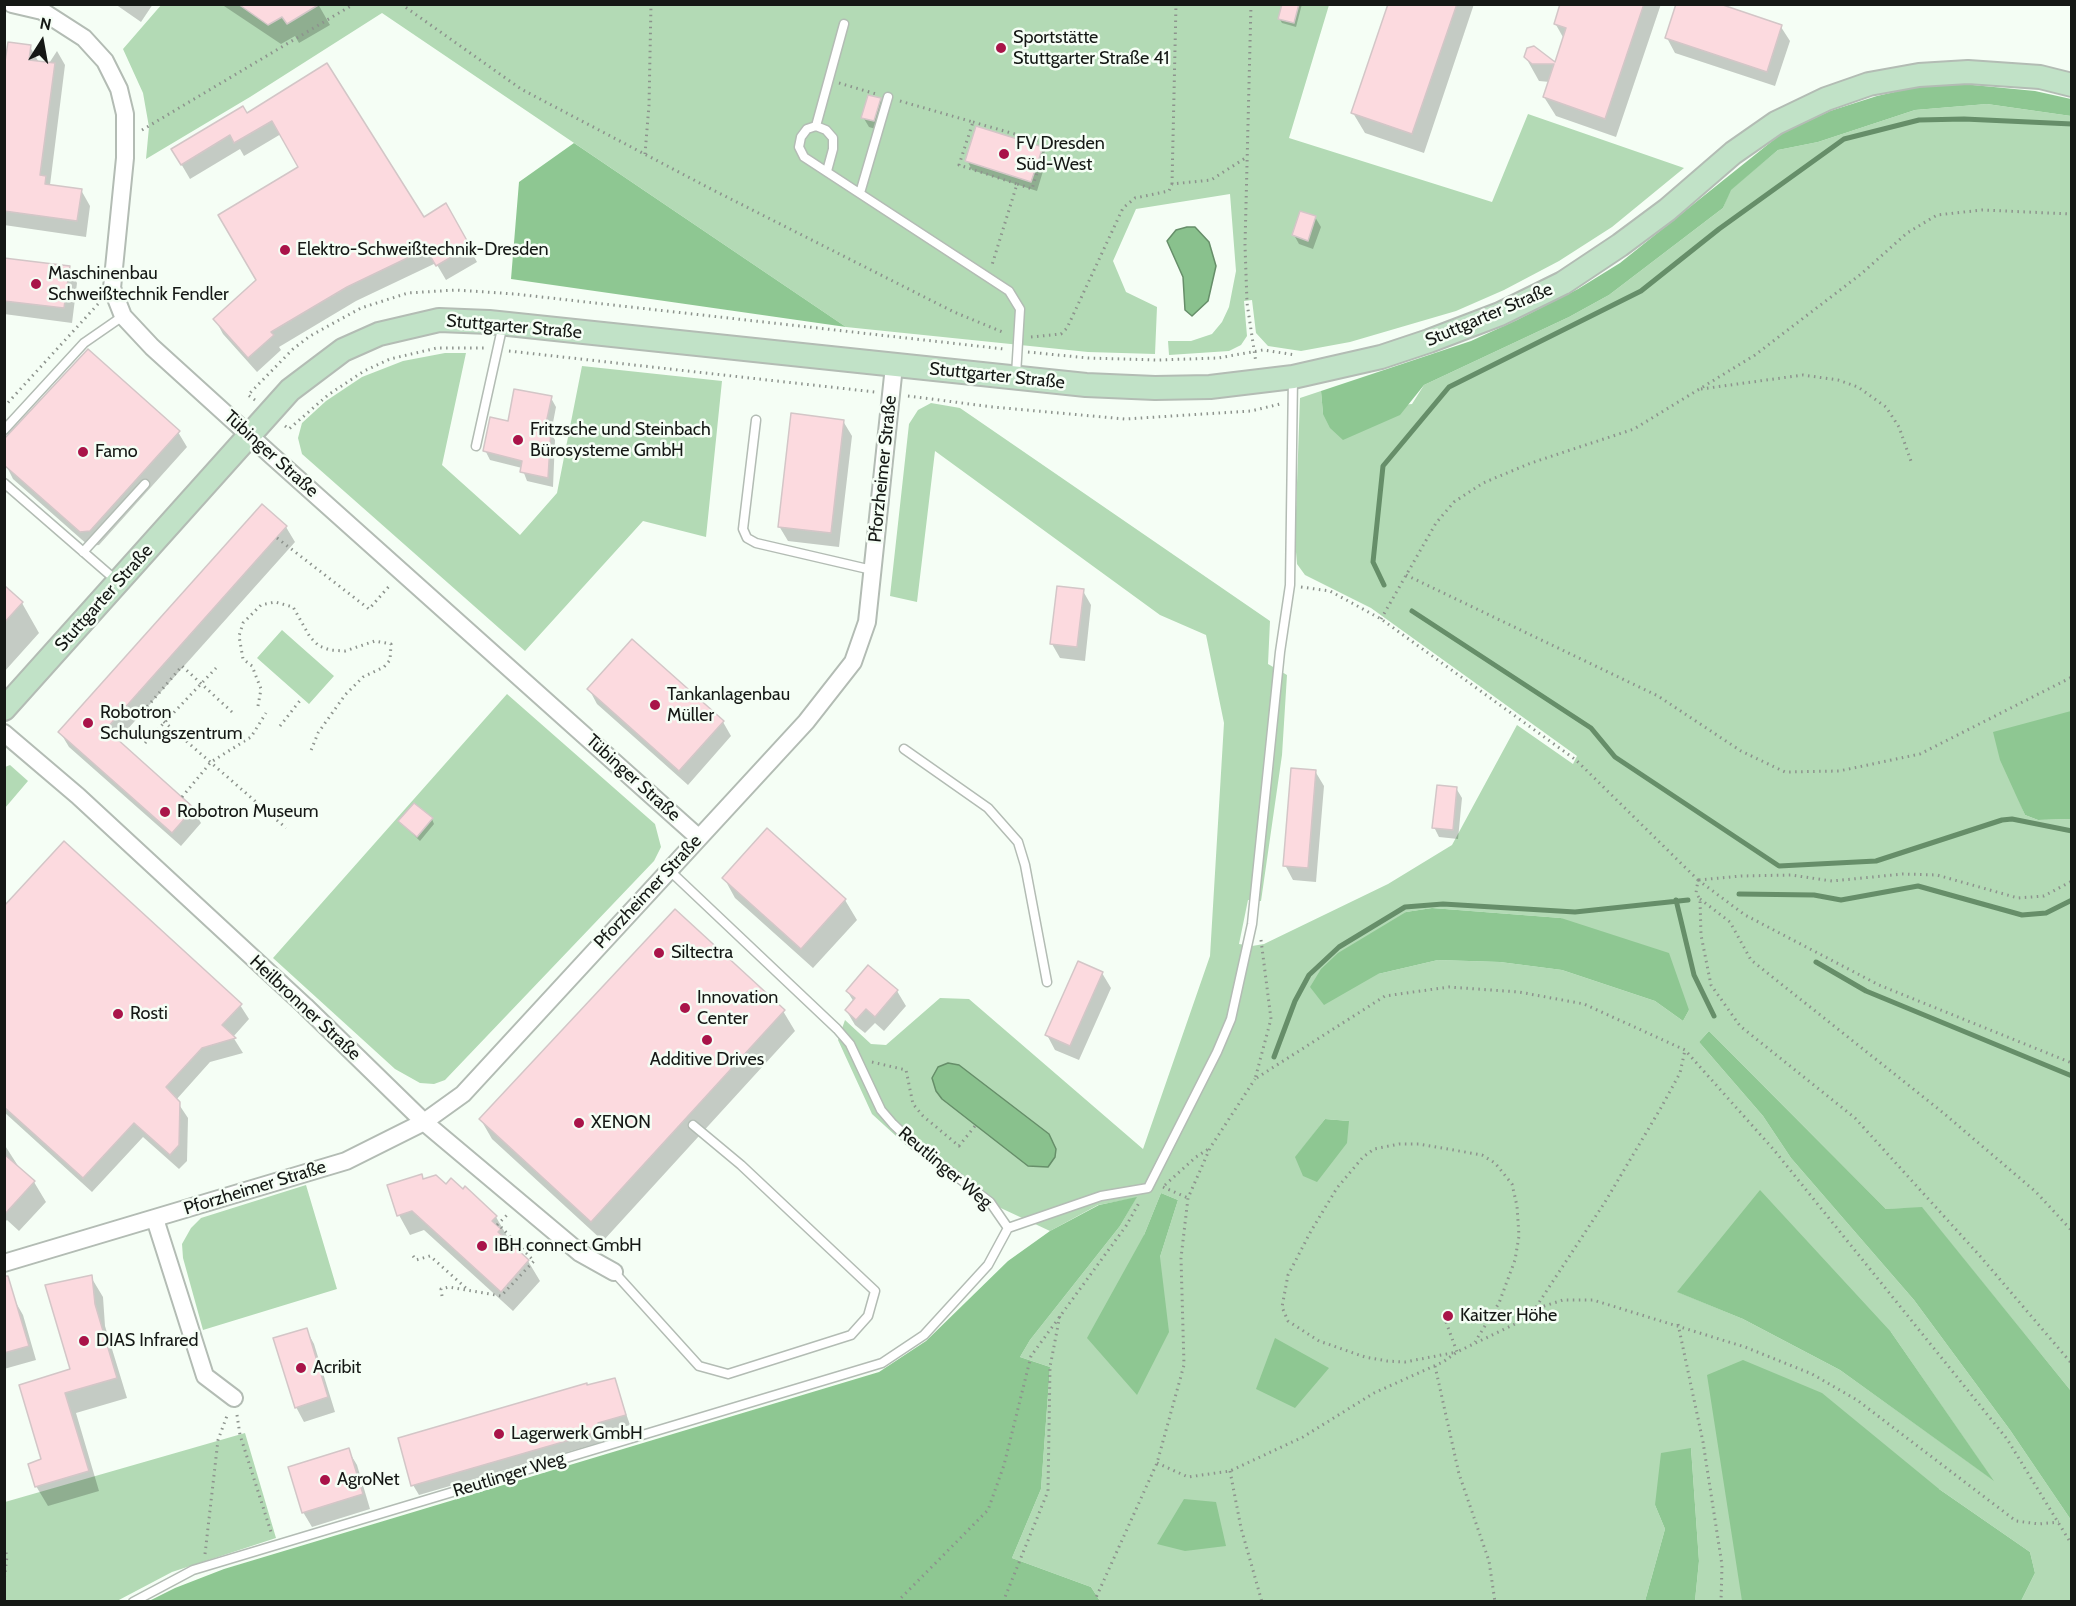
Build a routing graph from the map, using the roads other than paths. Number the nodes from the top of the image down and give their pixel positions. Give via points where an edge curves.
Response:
1 (12, 4) edge
2 (844, 24) dead end
3 (2072, 86) edge
4 (888, 97) road end
5 (816, 126) junction
6 (827, 171) junction
7 (860, 194) junction
8 (123, 316) junction
9 (503, 323) junction
10 (894, 366) junction
11 (1293, 377) junction
12 (1016, 379) junction
13 (756, 420) dead end
14 (4, 430) edge
15 (249, 435) junction
16 (476, 446) dead end
17 (4, 483) edge
18 (145, 483) dead end
19 (83, 552) junction
20 (872, 570) junction
21 (118, 582) junction
22 (4, 709) edge
23 (4, 733) edge
24 (904, 749) dead end
25 (699, 838) junction
26 (669, 870) junction
27 (1047, 982) dead end
28 (424, 1122) junction
29 (693, 1125) dead end
30 (156, 1218) junction
31 (1008, 1228) junction
32 (4, 1263) edge
33 (614, 1272) joint
34 (234, 1398) road end
35 (133, 1602) edge

1 - 8 street, Tübinger Straße via 42,11 84,38 105,61 119,89 126,138 112,288
2 - 5 lane
3 - 11 main road, Stuttgarter Straße via 2040,77 1968,72 1909,76 1826,99 1776,123 1733,153 1658,217 1563,284 1429,341 1381,357
4 - 7 lane
5 - 6 lane via 832,138
5 - 6 lane via 807,129 799,147 804,157
6 - 7 lane
7 - 12 lane via 1009,291 1020,309
8 - 14 lane via 84,343
8 - 15 street, Tübinger Straße
9 - 10 main road, Stuttgarter Straße
9 - 15 main road, Stuttgarter Straße via 439,320 379,334 313,370
9 - 16 lane
10 - 12 main road, Stuttgarter Straße
10 - 20 street, Pforzheimer Straße
11 - 12 main road, Stuttgarter Straße via 1155,388
11 - 31 lane via 1290,585 1252,924 1231,1019 1148,1188 1101,1196
13 - 20 lane via 743,529 747,538
15 - 21 main road, Stuttgarter Straße
15 - 25 street, Tübinger Straße
17 - 19 lane
18 - 19 lane
19 - 21 lane
20 - 25 street, Pforzheimer Straße via 867,622 853,662 806,722
21 - 22 main road, Stuttgarter Straße
23 - 28 street, Heilbronner Straße via 78,796 305,1006
24 - 27 lane via 988,808 1018,842
25 - 26 street, Pforzheimer Straße
26 - 28 street, Pforzheimer Straße via 463,1094
26 - 31 lane, Reutlinger Weg via 814,1004 850,1044 881,1110 893,1124 990,1202
28 - 30 street, Pforzheimer Straße via 346,1161
28 - 33 street, Heilbronner Straße via 580,1253
29 - 33 lane via 875,1291 868,1316 851,1335 728,1374 699,1366
30 - 32 street, Pforzheimer Straße
30 - 34 street via 205,1376
31 - 35 lane, Reutlinger Weg via 988,1265 924,1335 882,1363 194,1570

